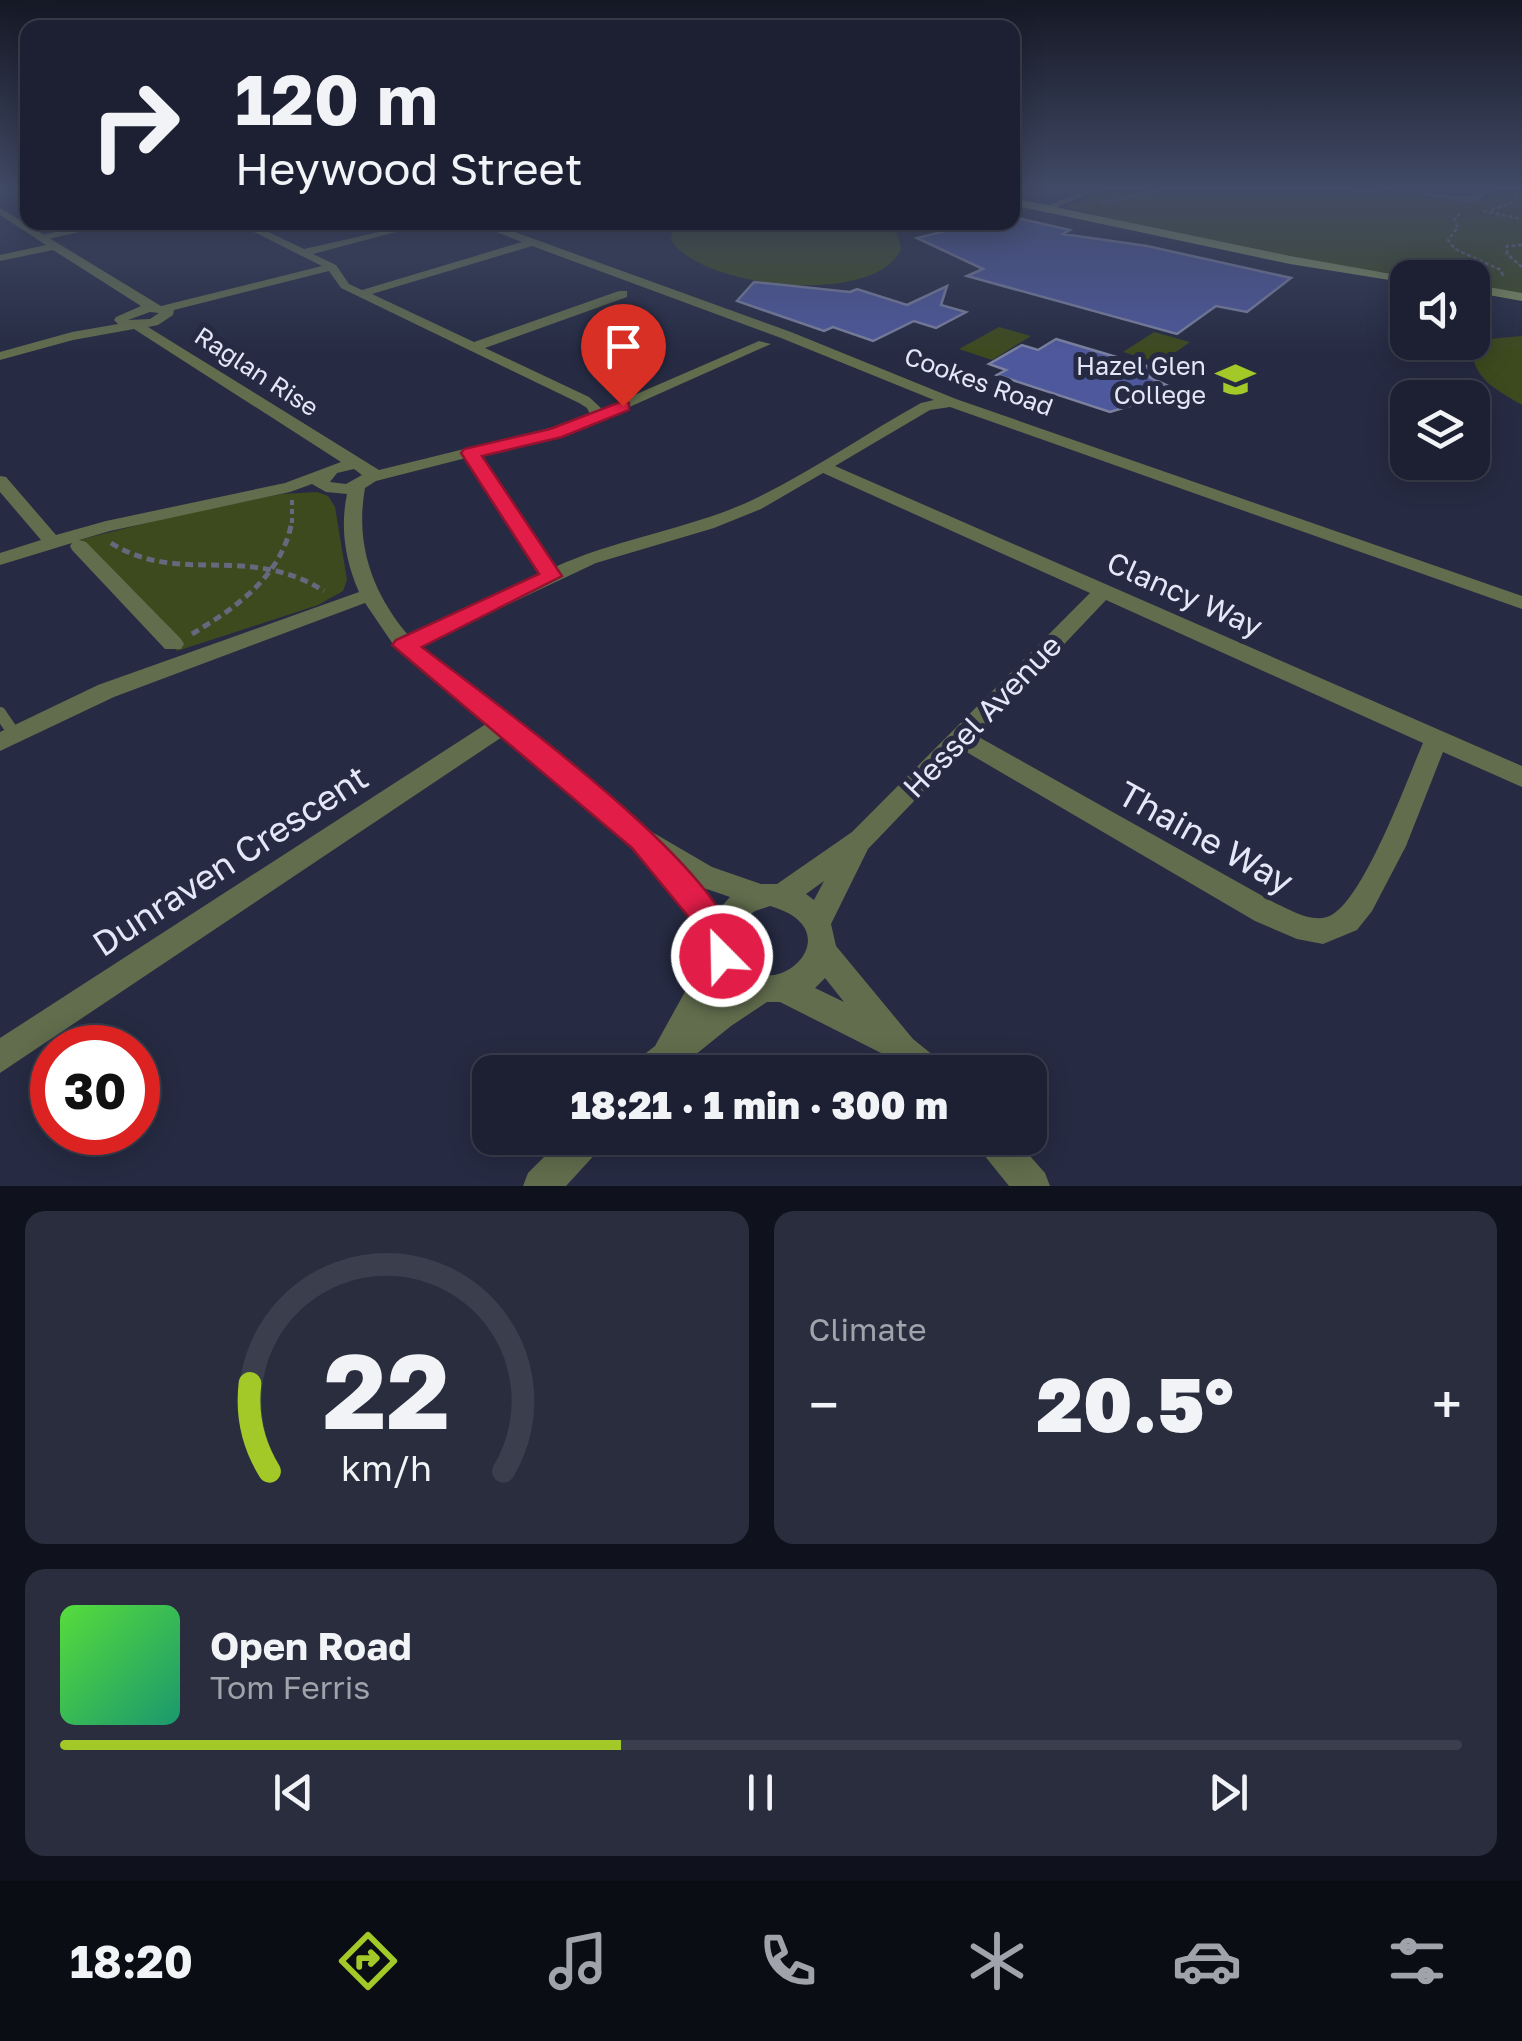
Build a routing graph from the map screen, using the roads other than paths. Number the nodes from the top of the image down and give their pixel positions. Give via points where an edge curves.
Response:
1 (291, 245) edge
2 (332, 245) edge
3 (524, 245) edge
4 (538, 245) edge
5 (1222, 245) edge
6 (55, 246) joint
7 (306, 252) junction
8 (0, 258) edge
9 (332, 267) junction
10 (1390, 276) edge
11 (1490, 291) edge
12 (360, 294) junction
13 (622, 294) dead end
14 (131, 296) junction
15 (1522, 296) edge
16 (161, 313) junction
17 (129, 320) junction
18 (162, 338) junction
19 (764, 344) dead end
20 (474, 347) junction
21 (0, 356) edge
22 (951, 402) junction
23 (597, 414) junction
24 (325, 446) junction
25 (470, 453) junction
26 (824, 467) junction
27 (363, 474) junction
28 (327, 480) junction
29 (0, 482) edge
30 (350, 512) junction
31 (52, 542) junction
32 (79, 546) dead end
33 (0, 559) edge
34 (551, 576) junction
35 (1103, 591) junction
36 (369, 595) junction
37 (1522, 603) edge
38 (173, 644) road end
39 (404, 645) junction
40 (0, 714) edge
41 (501, 726) junction
42 (7, 738) edge
43 (961, 738) junction
44 (1436, 739) junction
45 (1522, 776) edge
46 (643, 840) junction
47 (861, 840) junction
48 (771, 896) junction
49 (820, 936) junction
50 (720, 946) junction
51 (773, 988) junction
52 (662, 1055) edge
53 (672, 1055) edge
54 (906, 1055) edge
55 (910, 1055) edge
56 (0, 1057) edge
57 (570, 1155) edge
58 (1006, 1155) edge
59 (540, 1186) edge
60 (1032, 1186) edge

1 - 7 street
2 - 7 street
3 - 12 street
4 - 22 street, Cookes Road
5 - 10 street
6 - 8 street
6 - 14 street
7 - 9 street
9 - 12 street via 340,282
9 - 16 street
11 - 15 street
12 - 20 street
13 - 20 street
14 - 16 street
14 - 17 street
16 - 17 street
16 - 18 street, Raglan Rise
17 - 18 street, Raglan Rise
17 - 21 street
18 - 24 street, Raglan Rise
19 - 23 street
20 - 23 street via 593,405
22 - 26 street via 926,406
22 - 37 street, Cookes Road
23 - 25 street via 556,433
24 - 27 street, Raglan Rise
24 - 28 street, Raglan Rise
25 - 27 street
25 - 34 street
26 - 34 street via 731,516
26 - 35 street, Clancy Way
27 - 28 street
27 - 30 street
28 - 30 street
28 - 31 street
29 - 31 street
30 - 36 street
31 - 33 street
32 - 38 street
34 - 39 street
35 - 43 street, Hessel Avenue
35 - 44 street, Clancy Way
36 - 39 street
36 - 42 street via 106,690
39 - 41 street
40 - 42 lane
41 - 46 street
41 - 56 street, Dunraven Crescent
43 - 44 street, Thaine Way via 1265,912 1331,930 1348,923 1370,893
43 - 47 street, Hessel Avenue
44 - 45 street, Clancy Way
46 - 48 street via 702,876
46 - 50 street
47 - 48 street, Hessel Avenue
47 - 49 street, Hessel Avenue
48 - 49 street via 808,910
48 - 50 street via 732,910
49 - 51 street via 809,974
49 - 55 street
50 - 51 street via 730,971 744,982
50 - 52 street
51 - 53 street
51 - 54 street via 841,1014
57 - 59 street
58 - 60 street

